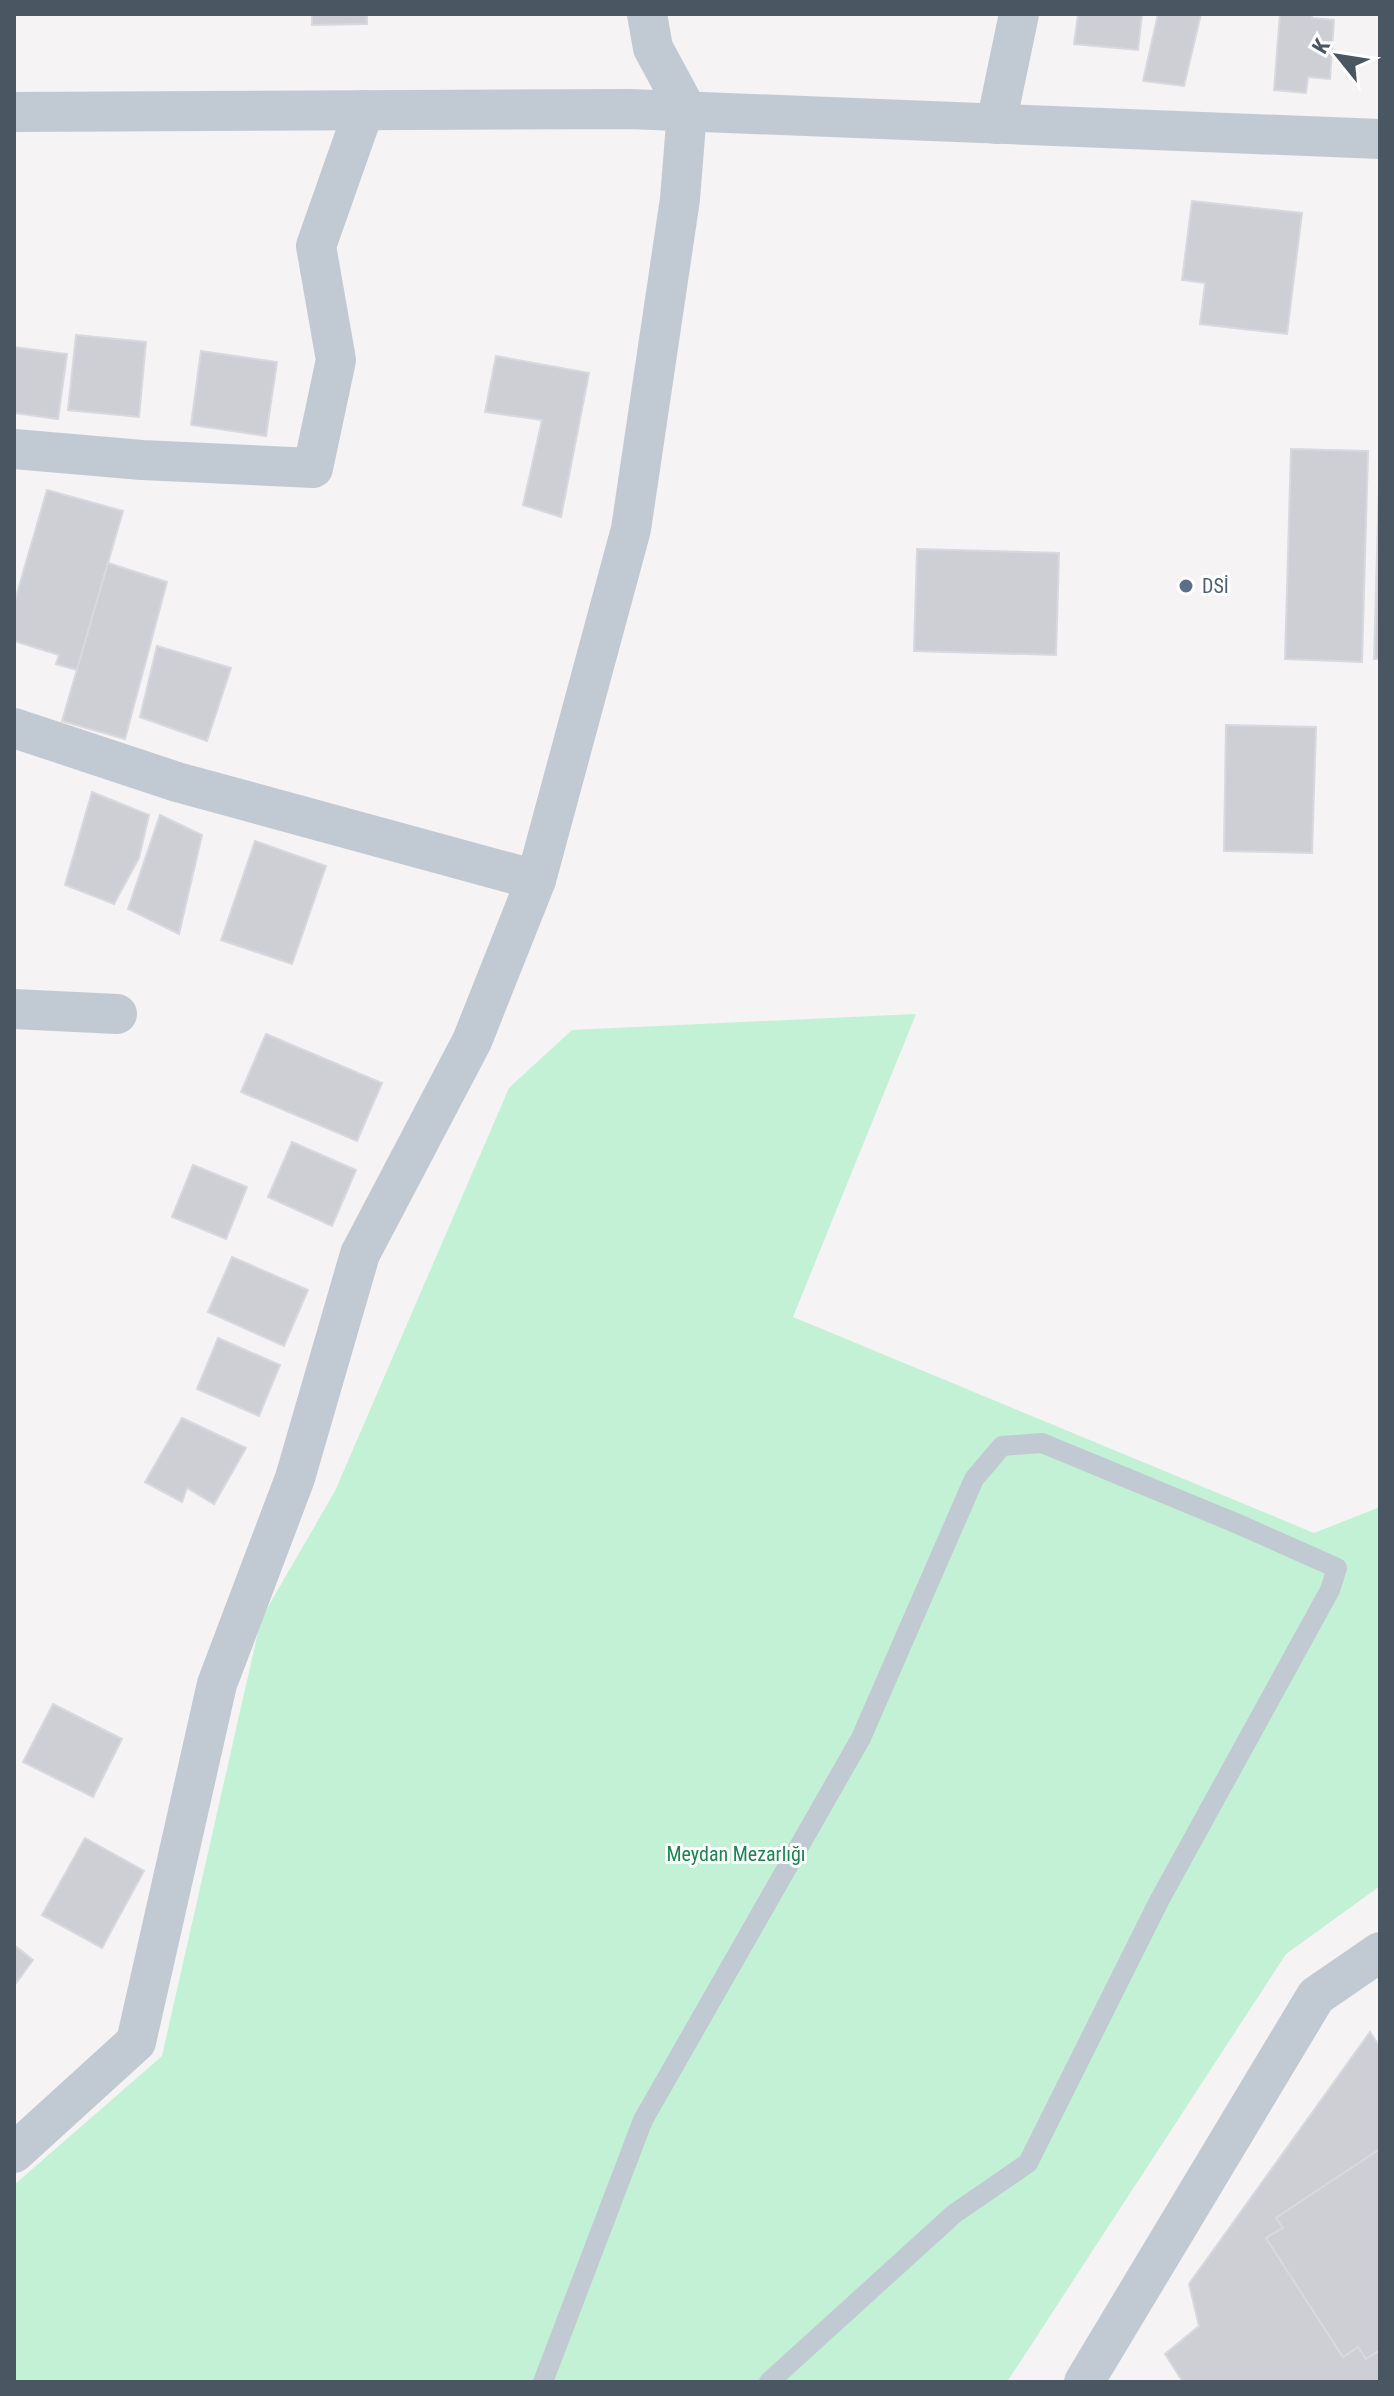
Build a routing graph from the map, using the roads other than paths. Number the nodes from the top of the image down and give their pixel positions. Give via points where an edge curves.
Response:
1 (647, 14) edge
2 (1019, 14) edge
3 (364, 110) junction
4 (687, 111) junction
5 (14, 112) edge
6 (996, 124) junction
7 (1380, 139) edge
8 (14, 449) edge
9 (14, 728) edge
10 (536, 880) junction
11 (14, 1009) edge
12 (117, 1014) dead end
13 (1380, 1952) edge
14 (14, 2153) edge
15 (543, 2382) edge
16 (769, 2382) edge
17 (1084, 2382) edge

1 - 4 street via 653,48
2 - 6 street
3 - 4 street
3 - 5 street
3 - 8 street via 316,246 336,360 313,468
4 - 6 street
4 - 10 street via 680,199 631,529
6 - 7 street
9 - 10 street via 177,782
10 - 14 street via 472,1041 360,1254 295,1478 217,1684 136,2042
11 - 12 street
13 - 17 street via 1316,1996
15 - 16 lane via 643,2120 861,1738 974,1479 1002,1446 1042,1443 1337,1568 1330,1590 1159,1901 1028,2163 954,2214

